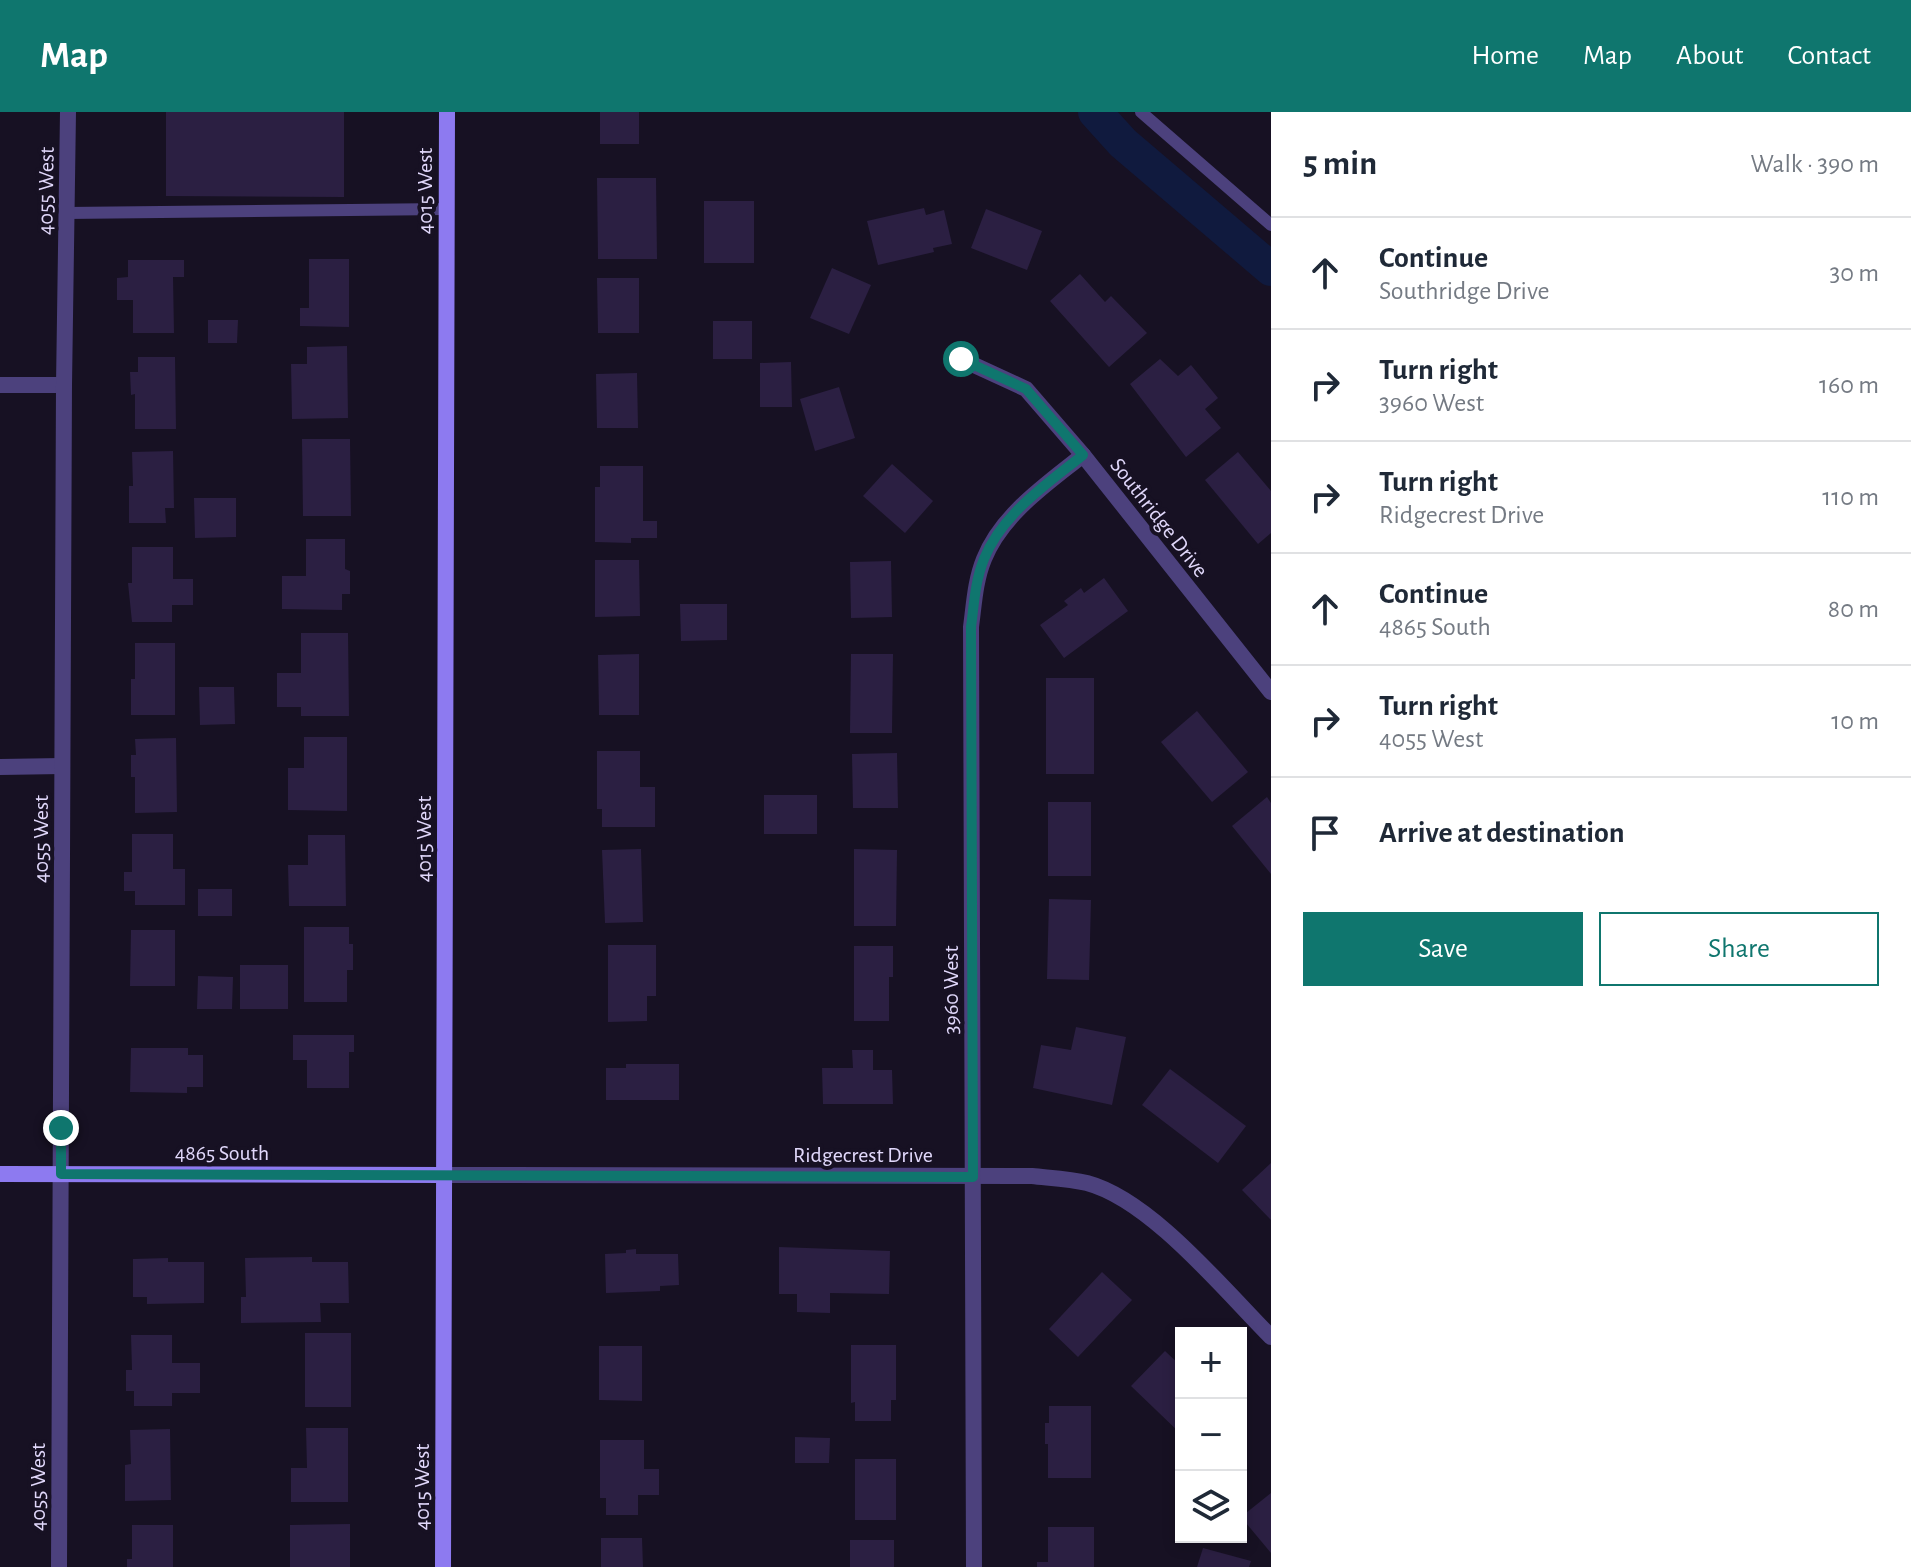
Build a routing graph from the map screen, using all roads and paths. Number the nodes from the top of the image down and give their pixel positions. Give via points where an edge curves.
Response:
1 (68, 112) edge
2 (447, 112) edge
3 (1141, 112) edge
4 (446, 209) junction
5 (66, 213) junction
6 (1271, 225) edge
7 (961, 359) dead end
8 (0, 385) edge
9 (64, 385) junction
10 (1083, 455) junction
11 (1271, 692) edge
12 (62, 766) junction
13 (0, 767) edge
14 (0, 1174) edge
15 (61, 1174) junction
16 (444, 1175) junction
17 (973, 1177) junction
18 (1271, 1337) edge
19 (59, 1567) edge
20 (443, 1567) edge
21 (974, 1567) edge

1 - 5 street, 4055 West
2 - 4 street, 4015 West
3 - 6 lane
4 - 5 lane
4 - 16 street, 4015 West
5 - 9 street, 4055 West
7 - 10 street, Southridge Drive via 1026,389
8 - 9 street
9 - 12 street, 4055 West
10 - 11 street, Southridge Drive
10 - 17 street, 3960 West via 1024,503 1002,529 984,558 975,592
12 - 13 street
12 - 15 street, 4055 West
14 - 15 street, 4865 South
15 - 16 street, 4865 South
15 - 19 street, 4055 West
16 - 17 street, Ridgecrest Drive
16 - 20 street, 4015 West
17 - 18 street, Ridgecrest Drive via 1032,1176 1088,1183 1127,1201 1162,1227
17 - 21 street, 3960 West

